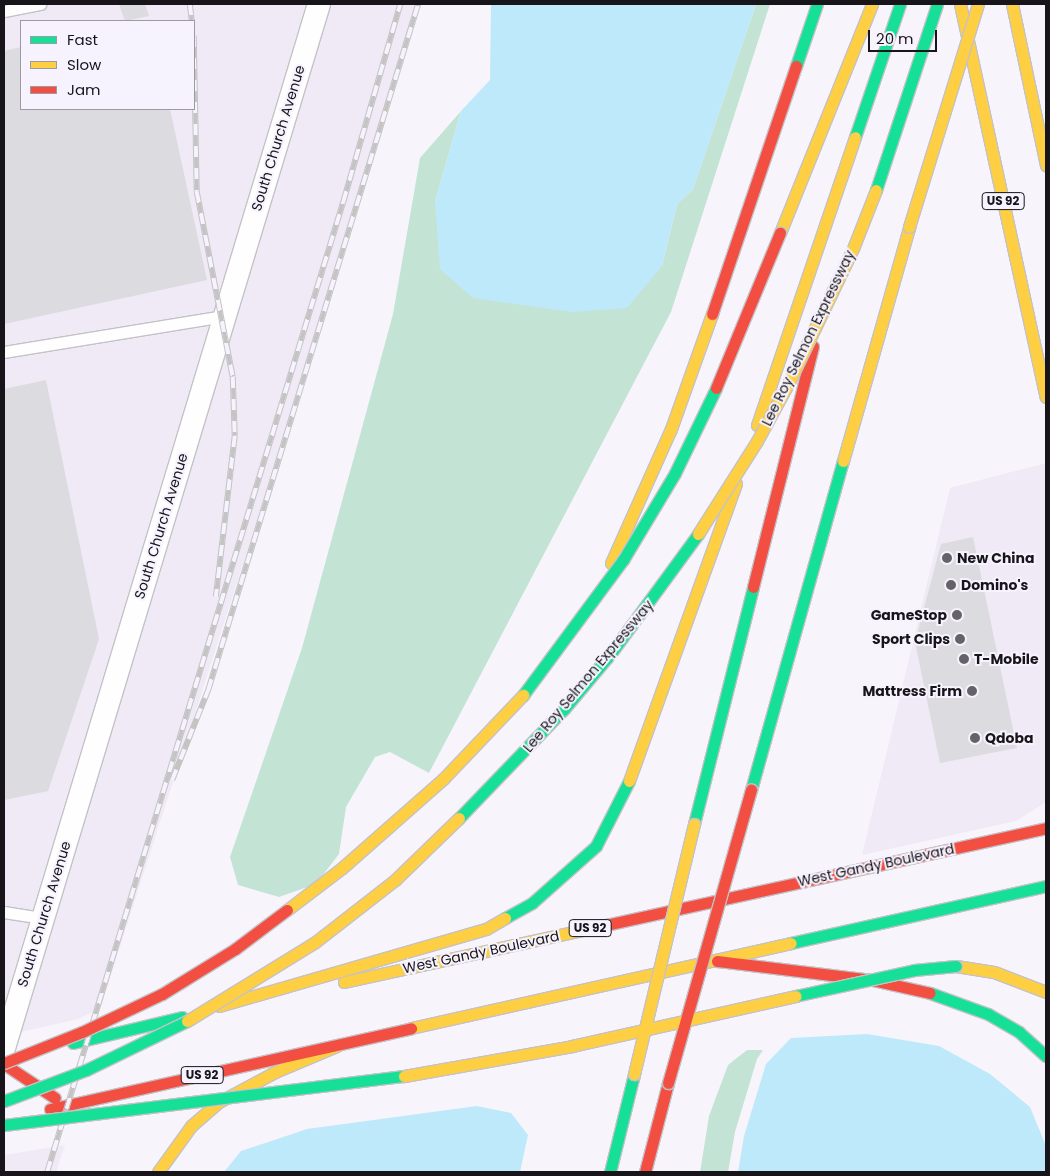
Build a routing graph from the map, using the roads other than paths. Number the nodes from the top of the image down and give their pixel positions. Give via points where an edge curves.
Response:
1 (40, 4) edge
2 (318, 4) edge
3 (817, 4) edge
4 (872, 4) edge
5 (900, 4) edge
6 (937, 4) edge
7 (960, 4) edge
8 (978, 4) edge
9 (1012, 4) edge
10 (4, 11) edge
11 (892, 30) junction
12 (1046, 165) edge
13 (856, 175) dead end
14 (836, 252) dead end
15 (223, 316) junction
16 (4, 352) edge
17 (1046, 397) edge
18 (594, 600) junction
19 (1046, 820) edge
20 (1046, 828) edge
21 (1020, 834) junction
22 (1046, 886) edge
23 (4, 912) edge
24 (43, 918) junction
25 (717, 961) junction
26 (1046, 992) edge
27 (160, 1022) junction
28 (337, 1046) junction
29 (4, 1048) edge
30 (1046, 1056) edge
31 (4, 1062) edge
32 (4, 1101) edge
33 (67, 1105) junction
34 (4, 1118) edge
35 (4, 1125) edge
36 (158, 1172) edge
37 (610, 1172) edge
38 (645, 1172) edge

1 - 10 lane
2 - 15 street, South Church Avenue
3 - 18 main road, bridge via 746,219 671,429
4 - 18 main road, bridge via 710,402 675,473 624,560
5 - 11 main road
6 - 32 main road, Lee Roy Selmon Expressway, bridge via 878,186 854,246 788,384 757,442 694,541 652,600 581,688 518,759 433,845 388,886 314,943 186,1021 86,1070
7 - 17 main road, US 92
8 - 38 main road, bridge via 909,227
9 - 12 main road
11 - 13 main road
11 - 27 main road via 801,301 636,766 596,846 532,903 486,929
14 - 37 main road, bridge
15 - 16 lane
15 - 24 street, South Church Avenue
18 - 31 main road, bridge via 531,686 493,729 404,814 307,896 235,949 162,994 82,1032
19 - 21 main road, US 92
20 - 21 main road, West Gandy Boulevard
21 - 27 main road, West Gandy Boulevard / US 92
22 - 25 main road, US 92
23 - 24 lane
24 - 29 street, South Church Avenue
25 - 28 main road, US 92
25 - 30 main road via 872,980 946,996 996,1018 1019,1032
26 - 35 main road, bridge via 994,972 956,966 914,970 572,1046 434,1072
27 - 31 main road, West Gandy Boulevard / US 92
28 - 33 main road, US 92
28 - 36 main road via 275,1072 217,1103 191,1126
31 - 33 main road via 33,1086
33 - 34 main road, US 92

